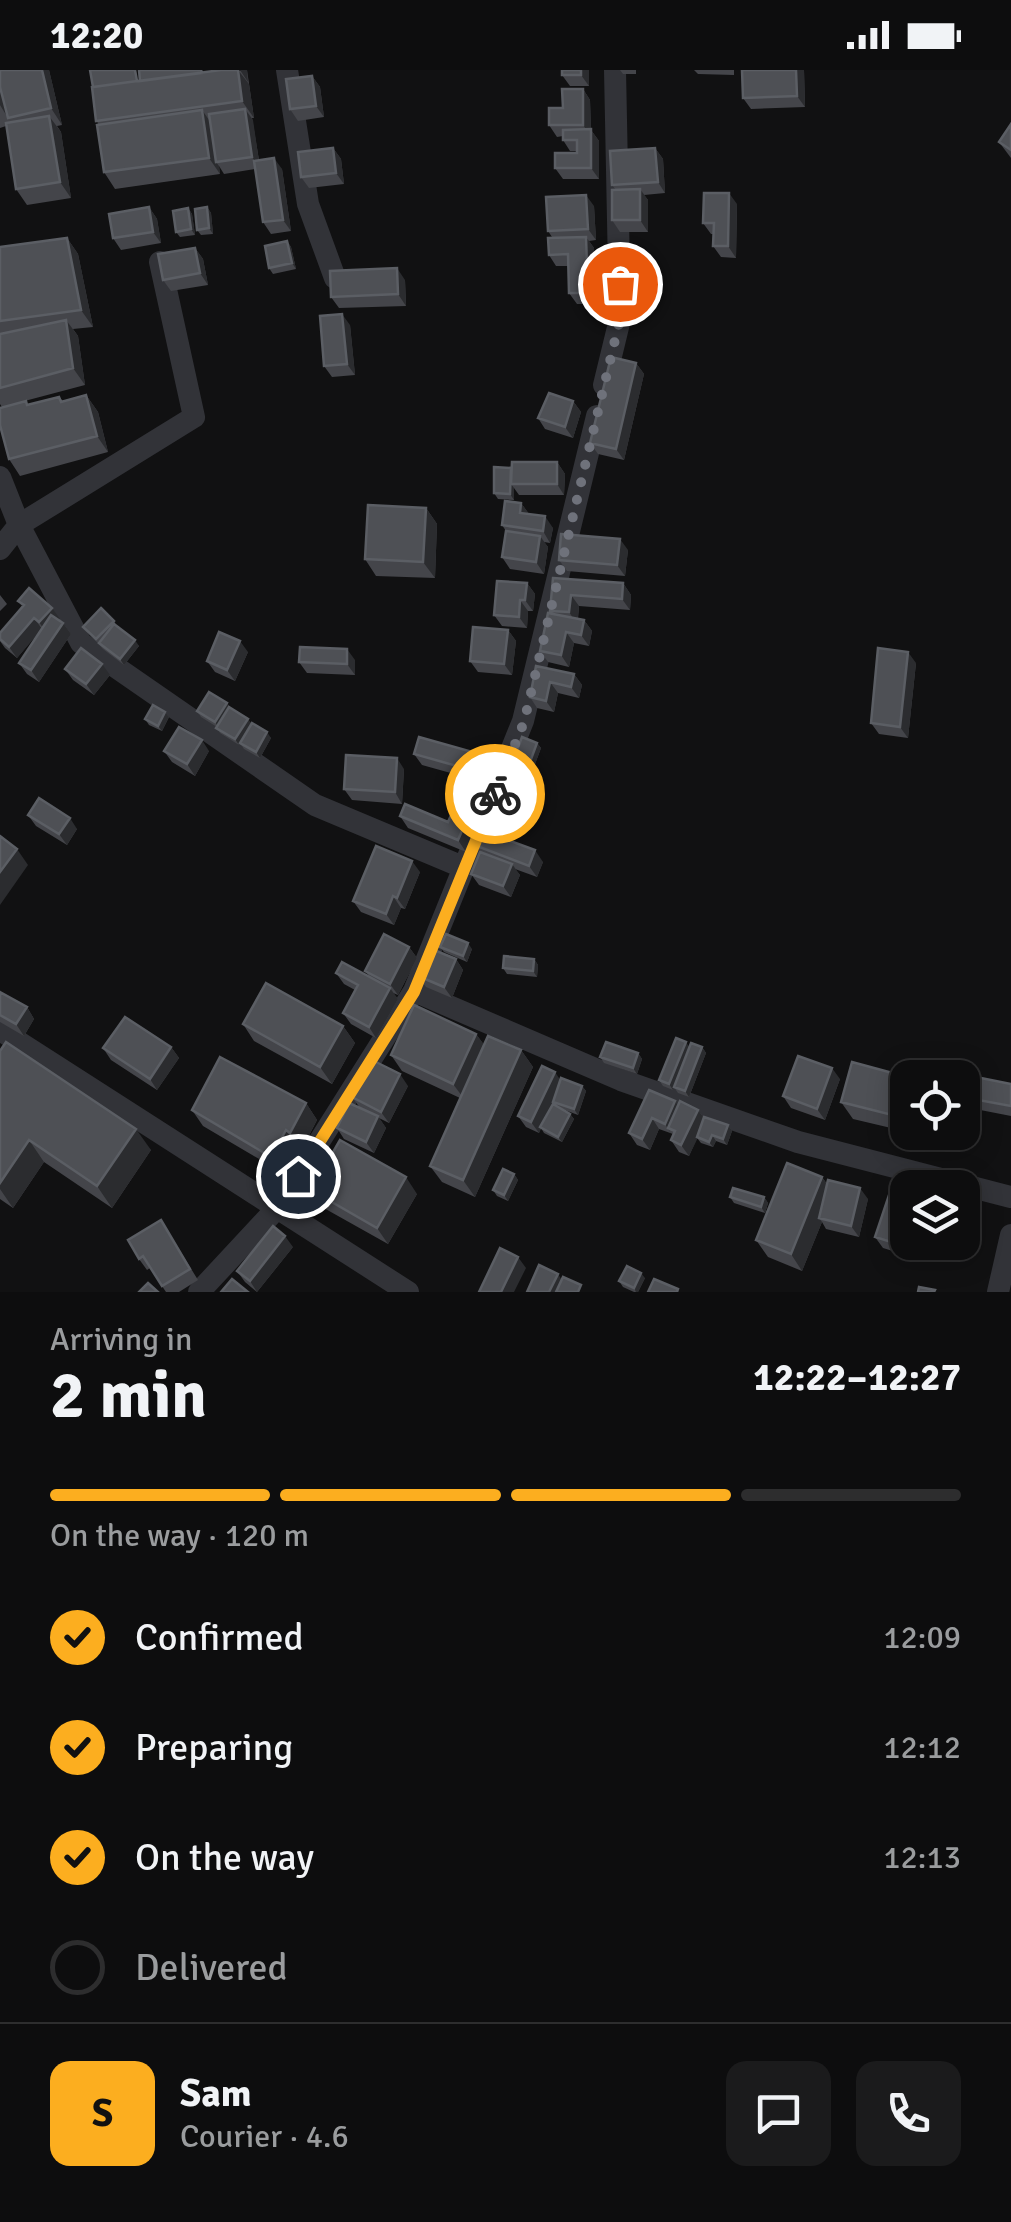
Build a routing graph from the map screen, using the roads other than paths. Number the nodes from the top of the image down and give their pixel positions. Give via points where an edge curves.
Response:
1 (287, 70) edge
2 (615, 70) edge
3 (160, 262) edge
4 (336, 278) edge
5 (0, 477) edge
6 (19, 525) junction
7 (0, 550) edge
8 (466, 868) junction
9 (414, 992) junction
10 (0, 1030) edge
11 (1011, 1196) edge
12 (278, 1207) junction
13 (1011, 1235) edge
14 (198, 1292) edge
15 (408, 1292) edge
16 (998, 1292) edge

1 - 4 street via 308,204
2 - 8 street via 620,319 524,722
3 - 6 street via 194,417
5 - 6 street
6 - 7 street
6 - 8 street via 80,644 315,805
8 - 9 street
9 - 11 street via 621,1080 780,1136
9 - 12 street
10 - 12 street
12 - 14 street
12 - 15 street
13 - 16 street

